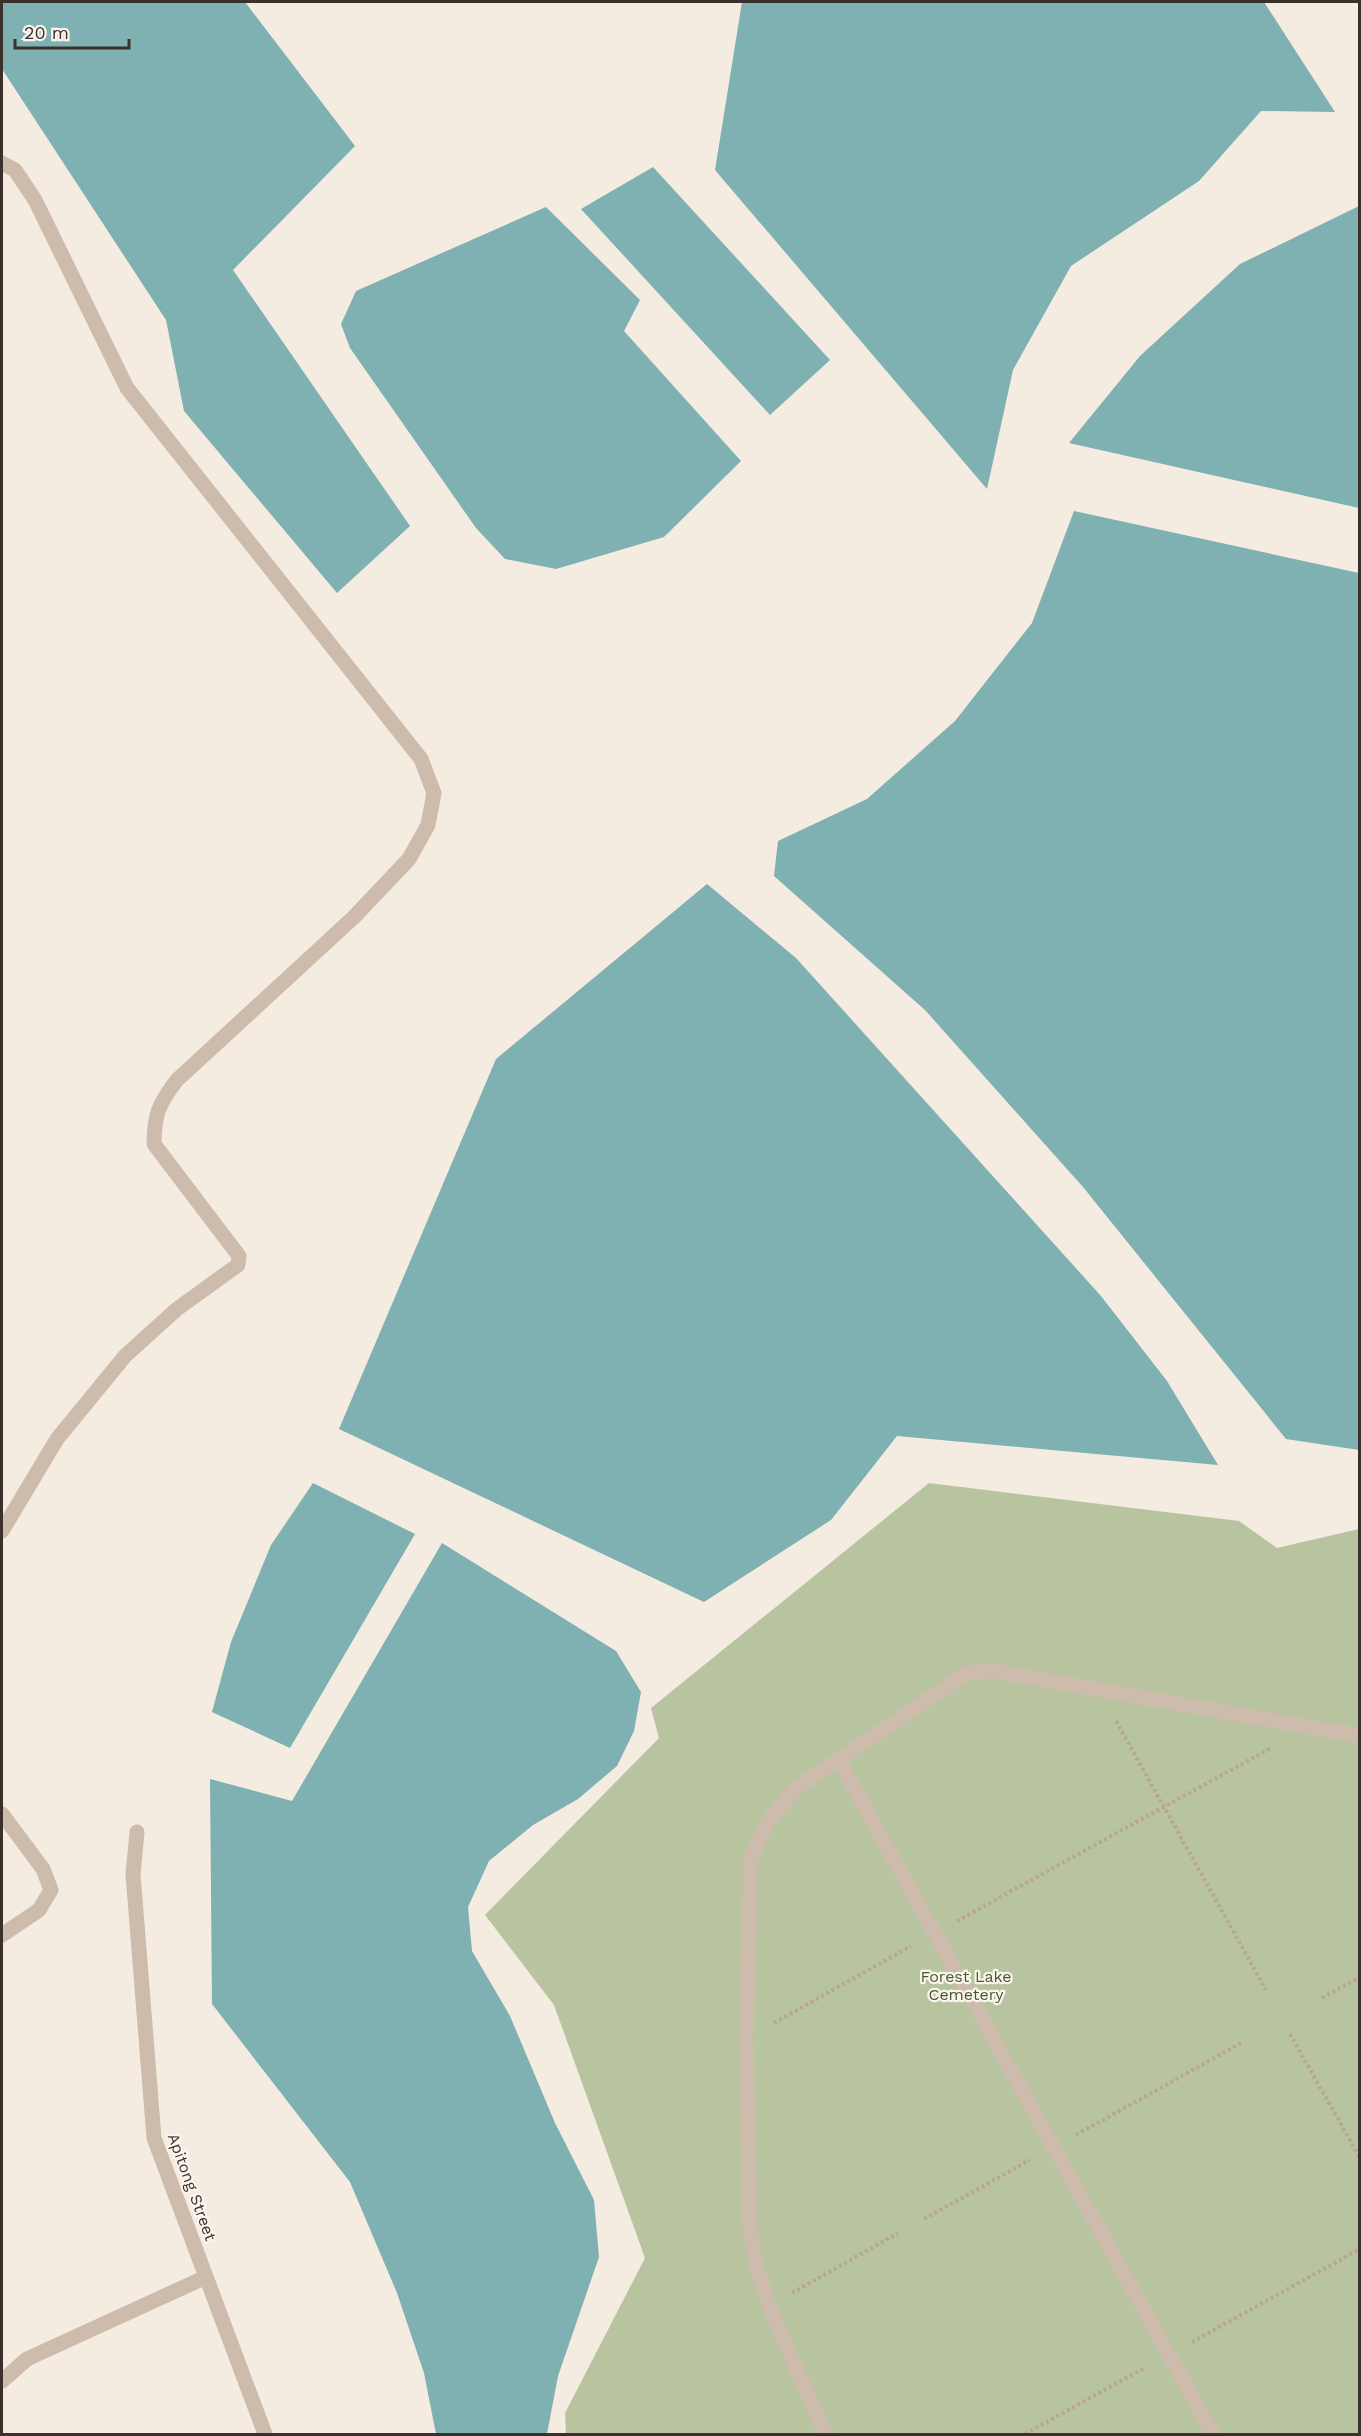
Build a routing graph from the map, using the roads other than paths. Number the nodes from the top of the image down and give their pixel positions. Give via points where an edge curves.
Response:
1 (2, 163) edge
2 (2, 1531) edge
3 (1359, 1736) edge
4 (838, 1759) junction
5 (2, 1814) edge
6 (136, 1832) dead end
7 (2, 1935) edge
8 (206, 2277) junction
9 (2, 2381) edge
10 (265, 2434) edge
11 (825, 2434) edge
12 (1213, 2434) edge

1 - 2 street via 15,170 35,200 127,388 421,759 434,793 428,825 409,859 354,917 177,1080 160,1103 154,1144 239,1256 238,1265 177,1309 125,1356 57,1439
3 - 4 street via 994,1671 967,1673
4 - 11 street via 796,1788 769,1820 751,1858 746,2038 750,2228 756,2265
4 - 12 street
5 - 7 street via 44,1869 51,1890 39,1910
6 - 8 street, Apitong Street via 133,1874 154,2138
8 - 9 street via 27,2359
8 - 10 street, Apitong Street

